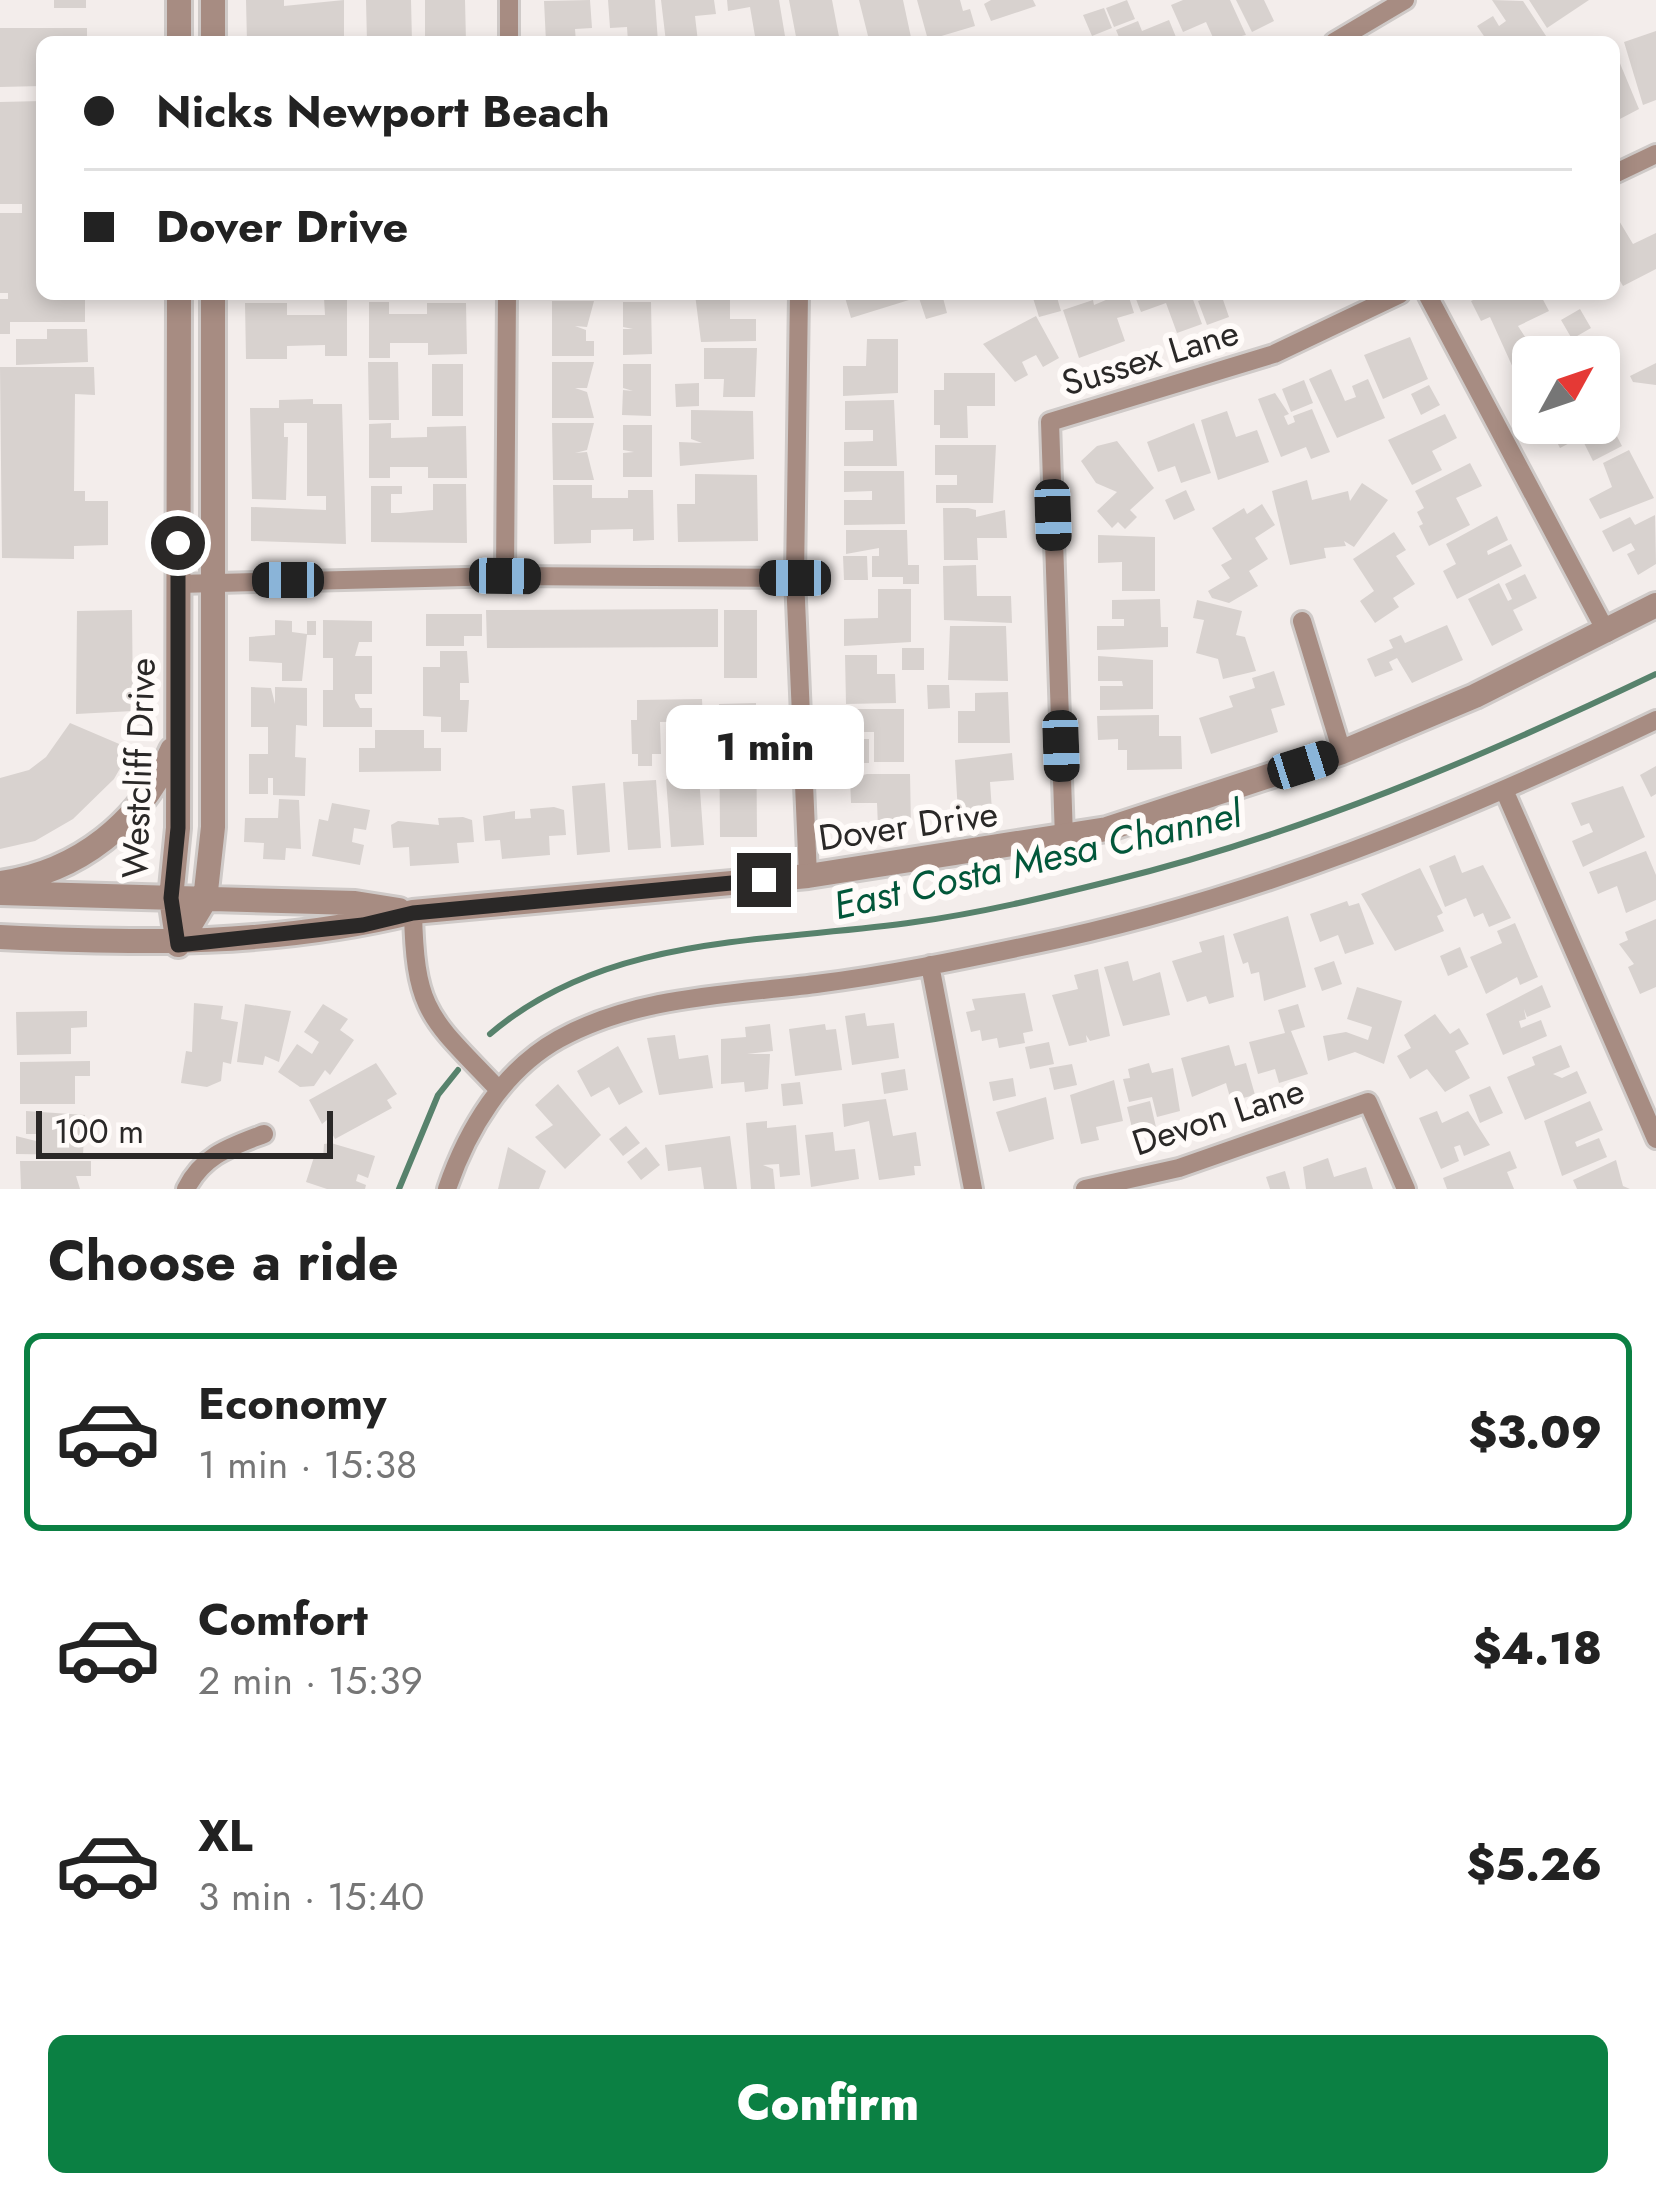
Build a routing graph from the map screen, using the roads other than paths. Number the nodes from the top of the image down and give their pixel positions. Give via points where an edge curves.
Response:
1 (179, 0) edge
2 (213, 0) edge
3 (509, 0) edge
4 (1405, 0) edge
5 (179, 36) edge
6 (213, 36) edge
7 (508, 36) edge
8 (1344, 36) edge
9 (1656, 154) edge
10 (1620, 171) edge
11 (179, 300) edge
12 (213, 300) edge
13 (507, 300) edge
14 (800, 300) edge
15 (1387, 300) edge
16 (1430, 300) edge
17 (505, 576) junction
18 (795, 578) junction
19 (214, 580) junction
20 (178, 584) junction
21 (1656, 605) edge
22 (1302, 621) dead end
23 (1607, 633) junction
24 (1656, 720) edge
25 (178, 737) junction
26 (1342, 752) junction
27 (1505, 792) junction
28 (1064, 838) junction
29 (808, 876) junction
30 (0, 883) edge
31 (0, 893) edge
32 (171, 898) junction
33 (205, 900) junction
34 (413, 913) junction
35 (0, 938) edge
36 (178, 945) junction
37 (930, 965) junction
38 (498, 1089) junction
39 (264, 1134) dead end
40 (1656, 1139) edge
41 (186, 1189) edge
42 (447, 1189) edge
43 (974, 1189) edge
44 (1085, 1189) edge
45 (1406, 1189) edge

1 - 5 street
2 - 6 street
3 - 7 street
4 - 8 street
9 - 10 street
11 - 20 street, Westcliff Drive
12 - 19 street, Westcliff Drive
13 - 17 street
14 - 18 street
15 - 28 street, Sussex Lane via 1274,354 1050,422
16 - 23 street
17 - 18 street
17 - 19 street
18 - 29 street
19 - 20 street
19 - 33 street, Westcliff Drive
20 - 25 street, Westcliff Drive
21 - 23 street, Dover Drive
22 - 26 street
23 - 26 street, Dover Drive
24 - 27 street
25 - 30 street via 161,777 114,833 55,870
25 - 32 street, Westcliff Drive
26 - 28 street, Dover Drive
27 - 37 street via 1204,902
27 - 40 street
28 - 29 street, Dover Drive
29 - 34 street, Dover Drive
31 - 32 street, Dover Drive
32 - 33 street, Dover Drive
32 - 36 street, Westcliff Drive
33 - 34 street, Dover Drive
33 - 36 street, Westcliff Drive
34 - 36 street, Dover Drive
34 - 38 street via 414,977 431,1018
35 - 36 street, Dover Drive
37 - 38 street via 619,1013 556,1040
37 - 43 street
38 - 42 street
39 - 41 street via 216,1152
44 - 45 street, Devon Lane via 1179,1168 1369,1102

